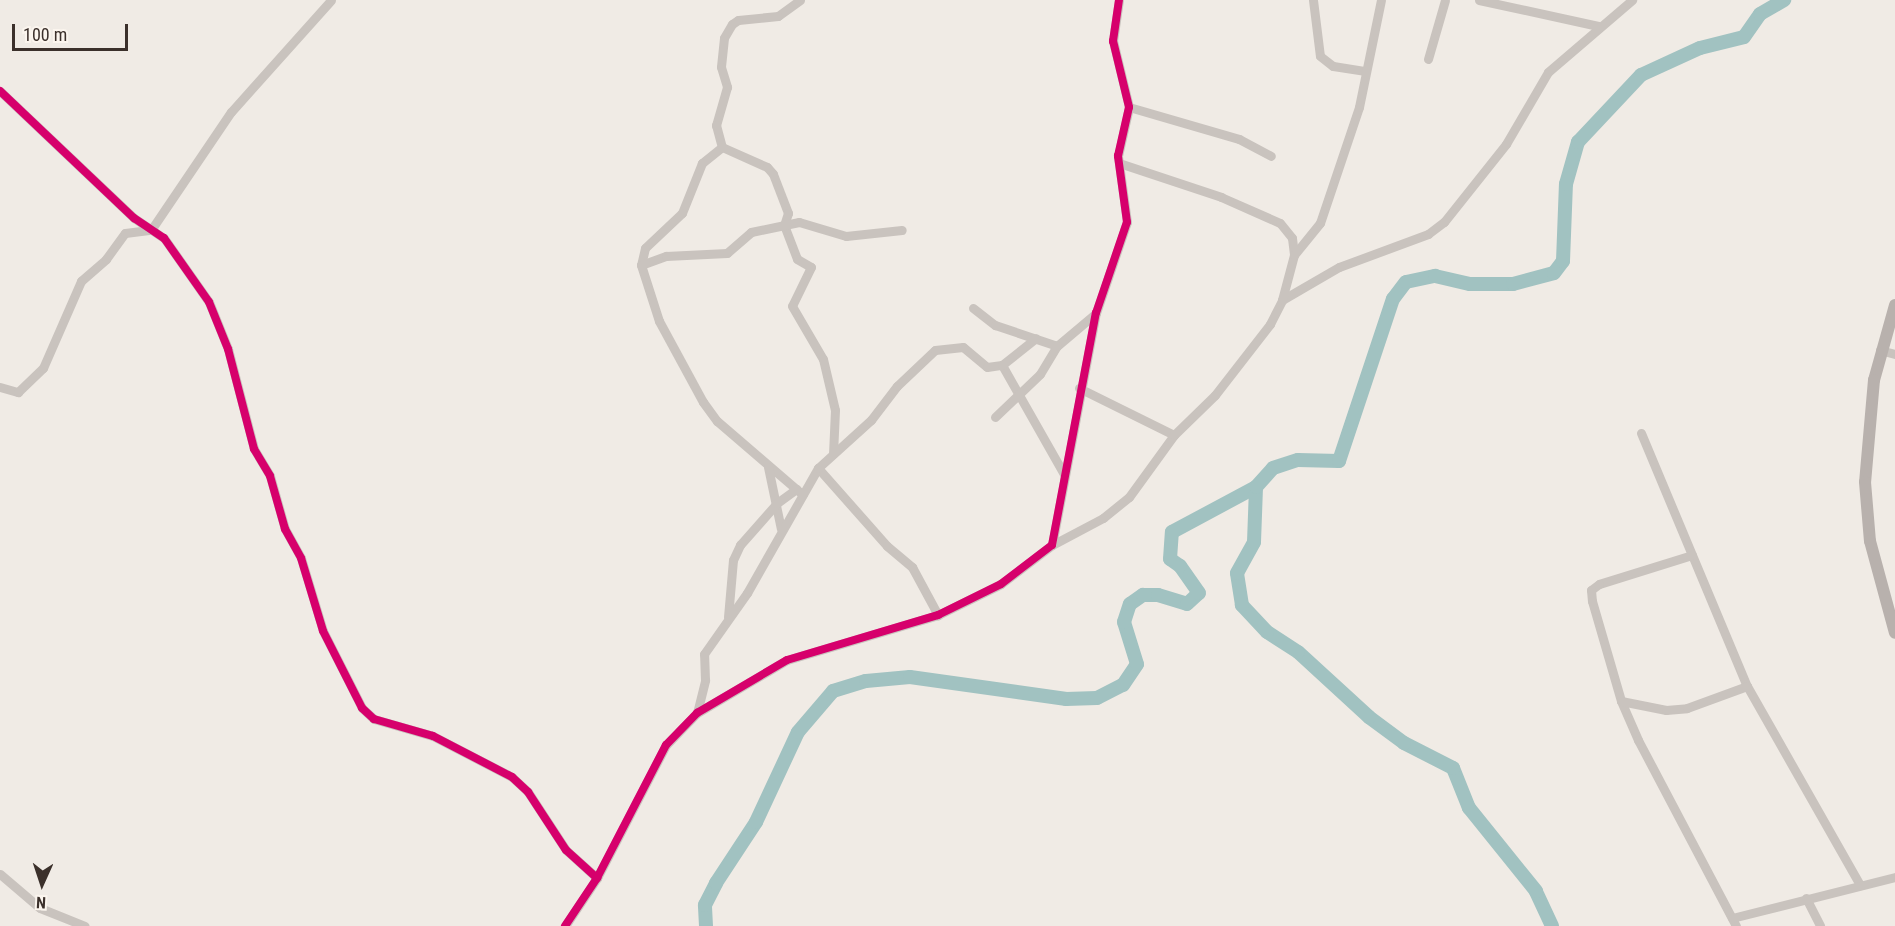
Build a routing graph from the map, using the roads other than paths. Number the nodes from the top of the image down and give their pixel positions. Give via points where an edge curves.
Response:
1 (331, 0) edge
2 (800, 0) edge
3 (1119, 0) edge
4 (1313, 0) edge
5 (1381, 0) edge
6 (1444, 0) edge
7 (1479, 0) edge
8 (1624, 2) edge
9 (1599, 26) junction
10 (1428, 58) dead end
11 (1366, 70) junction
12 (0, 91) edge
13 (1129, 108) junction
14 (722, 147) junction
15 (1271, 156) dead end
16 (1119, 163) junction
17 (784, 225) junction
18 (152, 230) junction
19 (903, 230) dead end
20 (1294, 255) junction
21 (641, 265) junction
22 (1282, 300) junction
23 (1895, 305) edge
24 (973, 308) dead end
25 (1096, 313) junction
26 (1036, 338) junction
27 (1057, 346) junction
28 (1880, 350) junction
29 (1895, 354) edge
30 (1002, 365) junction
31 (0, 387) edge
32 (1079, 388) junction
33 (1019, 392) junction
34 (995, 417) dead end
35 (1641, 433) dead end
36 (1174, 435) junction
37 (833, 454) junction
38 (768, 467) junction
39 (818, 468) junction
40 (1064, 474) junction
41 (800, 492) junction
42 (777, 503) junction
43 (781, 528) junction
44 (1052, 545) junction
45 (1692, 555) junction
46 (938, 615) junction
47 (727, 621) junction
48 (1895, 633) edge
49 (1747, 686) junction
50 (1621, 701) junction
51 (697, 713) junction
52 (0, 874) edge
53 (1895, 877) edge
54 (597, 878) junction
55 (1860, 885) junction
56 (1806, 898) junction
57 (1734, 922) edge
58 (85, 926) edge
59 (565, 926) edge
60 (1820, 926) edge

1 - 18 street via 231,112
2 - 14 street via 778,16 738,20 724,38 722,67 727,87 716,125
3 - 13 street via 1114,52
4 - 11 street via 1320,56 1333,66
5 - 11 street
6 - 10 street
7 - 9 street
8 - 9 street
9 - 22 street via 1548,72 1506,144 1444,222 1428,234 1339,267
11 - 20 street via 1359,107 1320,223
12 - 18 street via 48,141
13 - 15 street via 1239,139
13 - 16 street via 1119,143
14 - 17 street via 767,167 773,174 788,213
14 - 21 street via 702,163 682,213 645,248
16 - 20 street via 1221,197 1280,223 1292,238
16 - 25 street via 1127,222
17 - 19 street via 799,222 846,236
17 - 21 street via 751,232 727,253 666,256
17 - 37 street via 798,259 811,267 792,306 823,359 835,410
18 - 31 street via 125,233 106,259 81,281 48,360 30,381 15,392
18 - 54 street via 168,242 214,313 240,390 254,449 270,476 323,631 362,708 374,719 433,736 512,777 528,792 566,850
20 - 22 street
21 - 38 street via 659,321 703,402
22 - 36 street via 1240,366
23 - 28 main road
24 - 26 street via 995,325
25 - 27 street
25 - 32 street
26 - 27 street
26 - 30 street
27 - 33 street via 1040,374
28 - 29 street
28 - 48 main road via 1869,412 1865,482 1870,541
30 - 33 street
30 - 37 street via 987,367 963,347 935,350 897,386 871,420
32 - 36 street
32 - 40 street
33 - 34 street
33 - 40 street
35 - 45 street
36 - 44 street via 1129,497 1103,518
37 - 39 street
38 - 41 street
38 - 42 street
39 - 41 street
39 - 46 street via 887,546 912,567
40 - 44 street
41 - 42 street
41 - 43 street
42 - 43 street
42 - 47 street via 736,552
43 - 47 street via 747,593
44 - 46 street via 1001,584
45 - 49 street
45 - 50 street via 1599,584 1591,590 1597,626
46 - 51 street via 787,660
47 - 51 street via 704,654 705,680
49 - 50 street via 1677,709 1647,708
49 - 55 street
50 - 57 street
51 - 54 street via 666,745
52 - 58 street via 40,908
53 - 55 street
54 - 59 street
55 - 56 street
56 - 57 street
56 - 60 street

